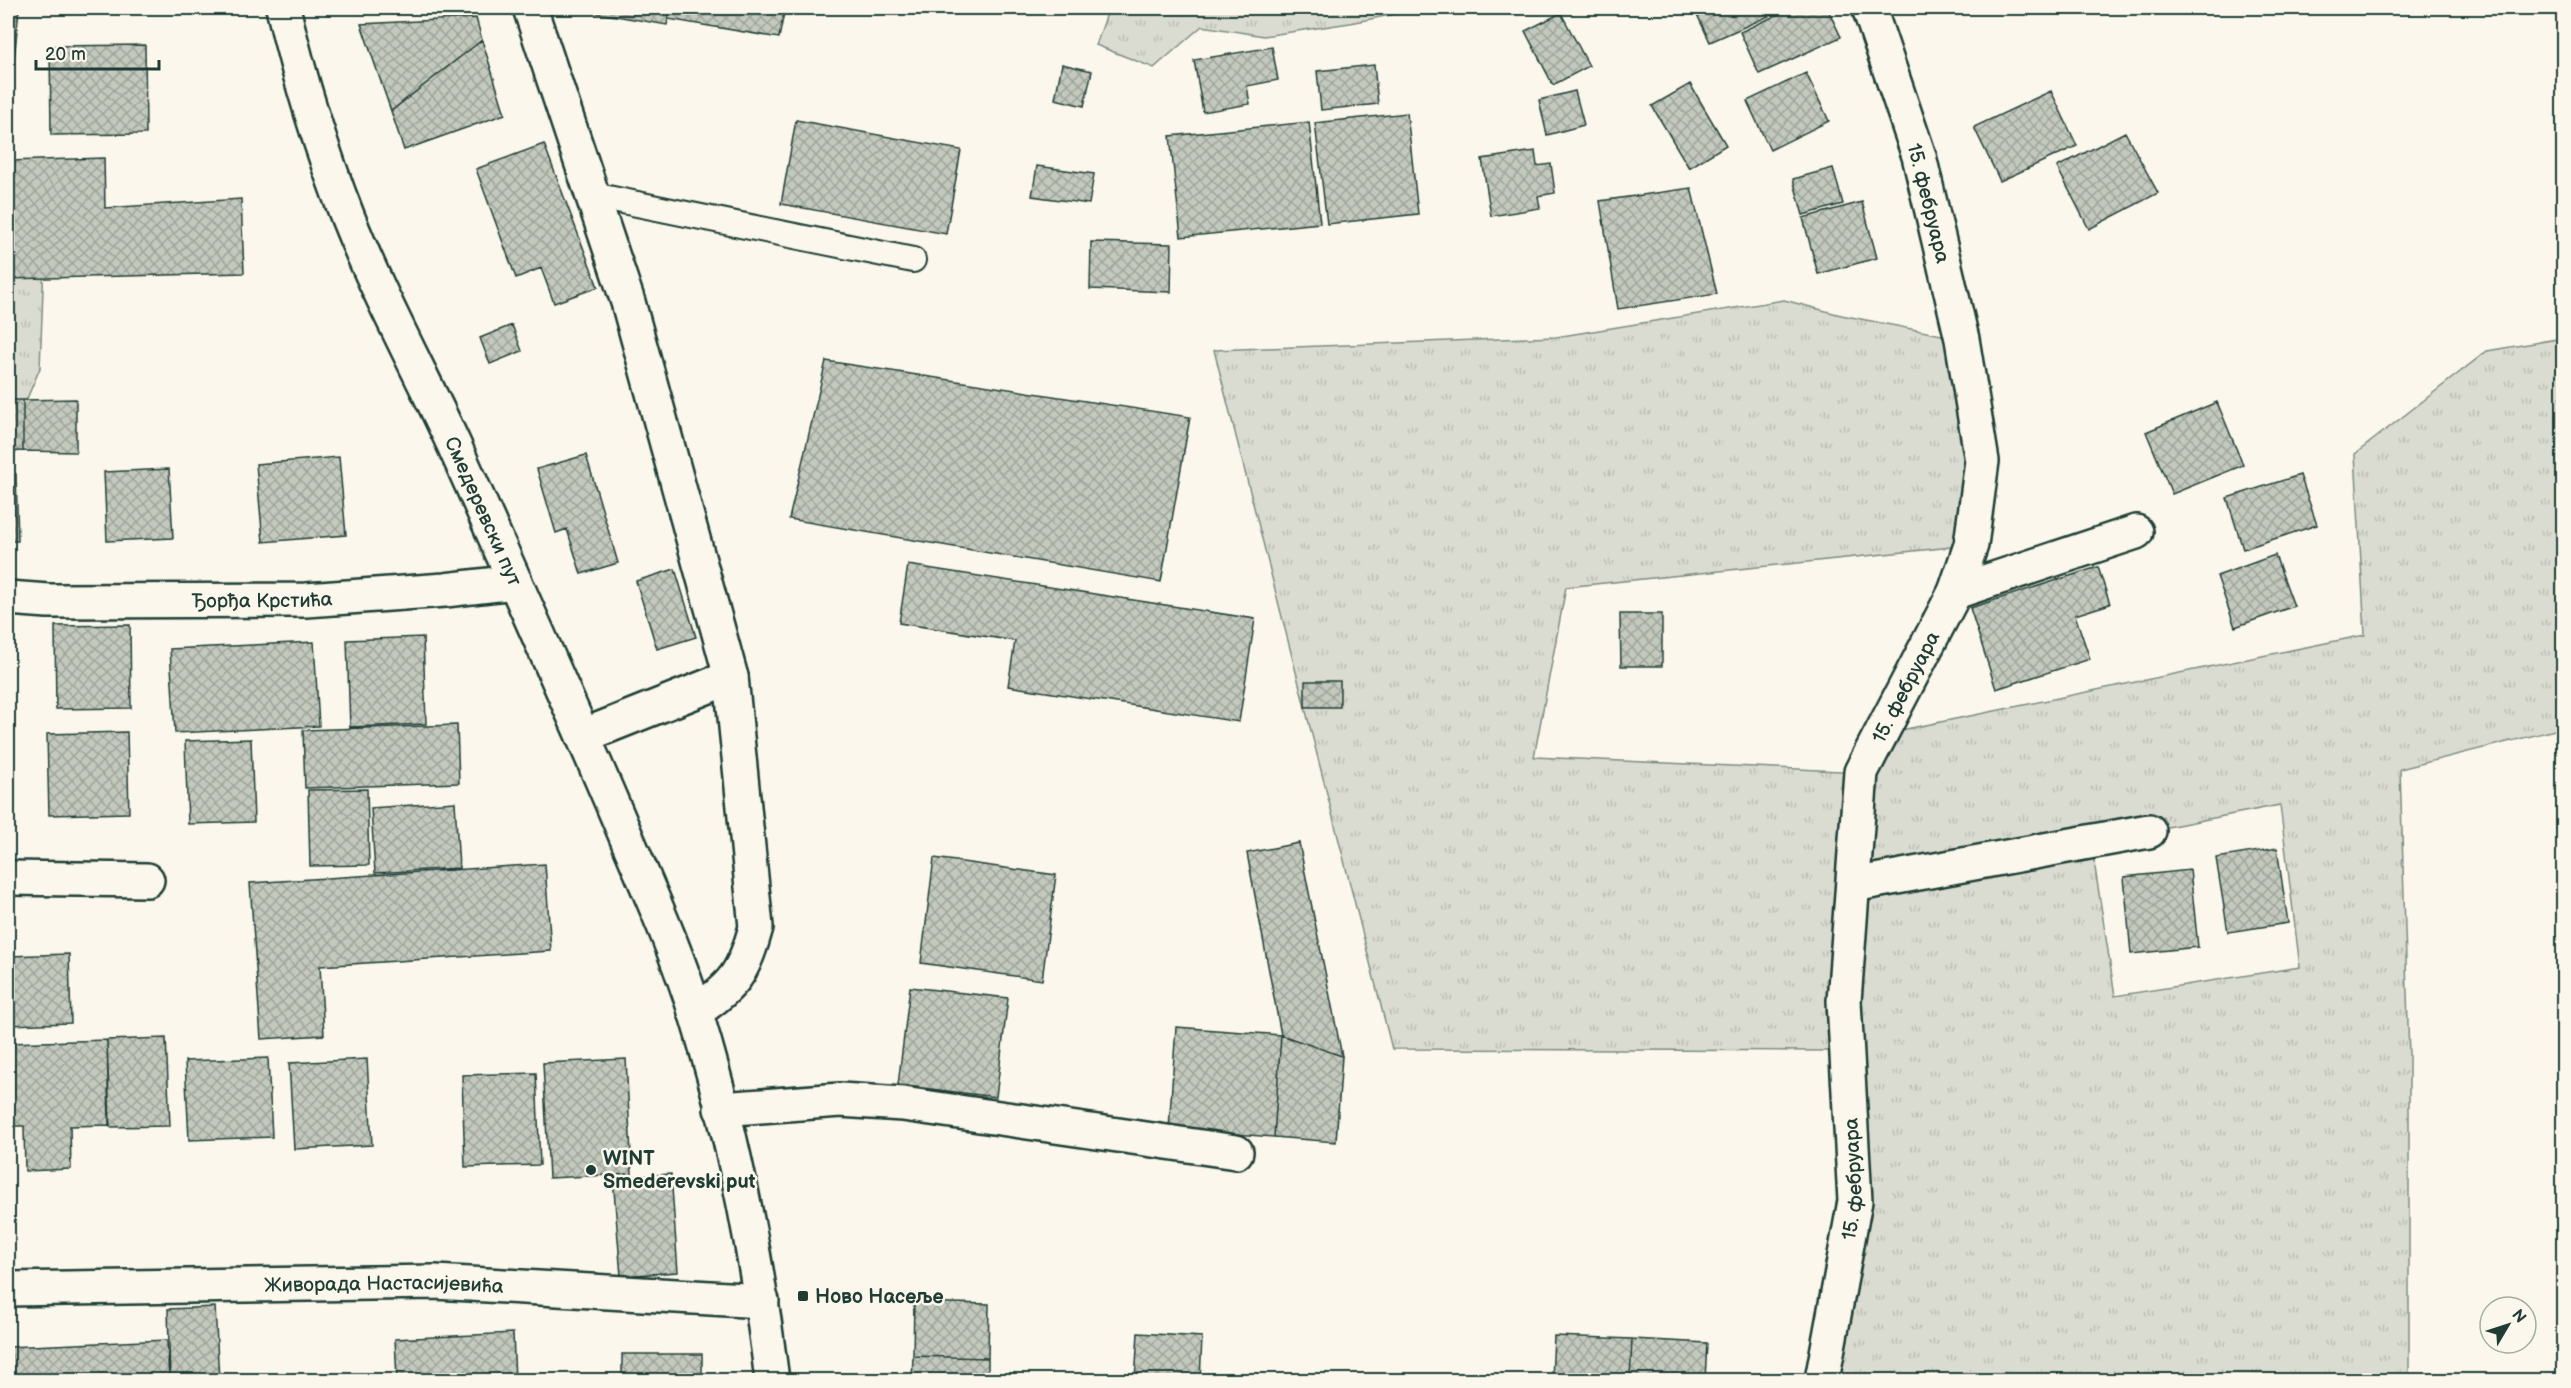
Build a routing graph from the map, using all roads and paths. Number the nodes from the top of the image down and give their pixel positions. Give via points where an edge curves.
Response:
1 (284, 8) edge
2 (530, 8) edge
3 (1869, 8) edge
4 (593, 195) junction
5 (913, 260) dead end
6 (2136, 532) dead end
7 (515, 582) junction
8 (1955, 592) junction
9 (8, 598) edge
10 (731, 677) junction
11 (583, 736) junction
12 (2150, 831) dead end
13 (8, 878) edge
14 (147, 880) dead end
15 (1853, 885) junction
16 (695, 1012) junction
17 (722, 1109) junction
18 (1236, 1152) dead end
19 (8, 1289) edge
20 (762, 1301) junction
21 (772, 1380) edge
22 (1822, 1380) edge

1 - 7 street, Смедеревски пут via 307,104 349,220
2 - 4 street
3 - 8 street, 15. фебруара via 1919,156 1962,339 1982,461 1971,545
4 - 5 lane
4 - 10 street via 628,302
6 - 8 street
7 - 9 street, Ђорђа Крстића via 306,600
7 - 11 street, Смедеревски пут
8 - 15 street, 15. фебруара via 1861,772
10 - 11 street
10 - 16 street via 756,927 749,952 731,985
11 - 16 street, Смедеревски пут via 653,900
12 - 15 street
13 - 14 street
15 - 22 street, 15. фебруара via 1844,1001 1855,1201
16 - 17 street, Смедеревски пут
17 - 18 street via 840,1100 903,1104
17 - 20 street, Смедеревски пут via 747,1213
19 - 20 street, Живорада Настасијевића via 435,1282
20 - 21 street, Смедеревски пут

